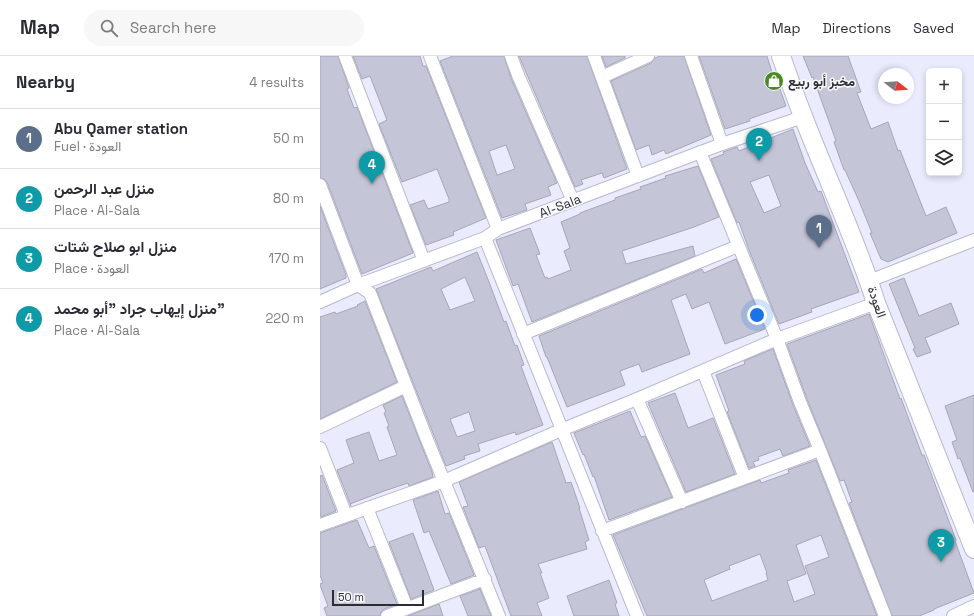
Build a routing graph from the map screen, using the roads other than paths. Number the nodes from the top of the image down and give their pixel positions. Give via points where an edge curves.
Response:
1 (345, 56) edge
2 (430, 56) edge
3 (511, 56) edge
4 (594, 56) edge
5 (648, 56) edge
6 (690, 56) edge
7 (781, 56) edge
8 (602, 77) junction
9 (803, 117) junction
10 (722, 144) junction
11 (700, 152) junction
12 (638, 176) junction
13 (320, 185) edge
14 (573, 201) junction
15 (498, 230) junction
16 (485, 238) junction
17 (974, 240) edge
18 (738, 246) junction
19 (424, 261) junction
20 (869, 281) junction
21 (358, 285) junction
22 (320, 302) edge
23 (876, 303) junction
24 (523, 334) junction
25 (777, 339) junction
26 (703, 371) junction
27 (406, 386) junction
28 (637, 400) junction
29 (320, 426) edge
30 (561, 430) junction
31 (320, 448) edge
32 (820, 450) junction
33 (745, 478) junction
34 (444, 481) junction
35 (682, 502) junction
36 (367, 508) junction
37 (346, 515) junction
38 (320, 525) edge
39 (602, 532) junction
40 (974, 549) edge
41 (485, 579) junction
42 (974, 606) edge
43 (407, 608) junction
44 (387, 616) edge
45 (499, 616) edge
46 (637, 616) edge
47 (885, 616) edge
48 (953, 616) edge

1 - 19 street
2 - 15 street
3 - 14 street
4 - 8 street
5 - 8 street
6 - 10 street
7 - 9 main road, العودة
8 - 12 street
9 - 10 street, Al-Sala
9 - 20 main road, العودة
10 - 11 street, Al-Sala
11 - 12 street, Al-Sala
11 - 18 street
12 - 14 street, Al-Sala
13 - 21 street
14 - 15 street, Al-Sala
15 - 16 street, Al-Sala
16 - 19 street, Al-Sala
16 - 24 street
17 - 20 street
18 - 24 street
18 - 25 street
19 - 21 street, Al-Sala
20 - 23 main road, العودة
21 - 22 street, Al-Sala
21 - 27 street via 370,293
23 - 25 street
23 - 40 main road, العودة
24 - 30 street
25 - 26 street
25 - 32 street
26 - 28 street
26 - 33 street
27 - 29 street
27 - 34 street
28 - 30 street
28 - 35 street
30 - 34 street
30 - 39 street
31 - 37 street
32 - 33 street
32 - 47 street
33 - 35 street
34 - 36 street
34 - 41 street
35 - 39 street
36 - 37 street
36 - 43 street
37 - 38 street
39 - 46 street
41 - 43 street
41 - 45 street
42 - 48 street
43 - 44 street

